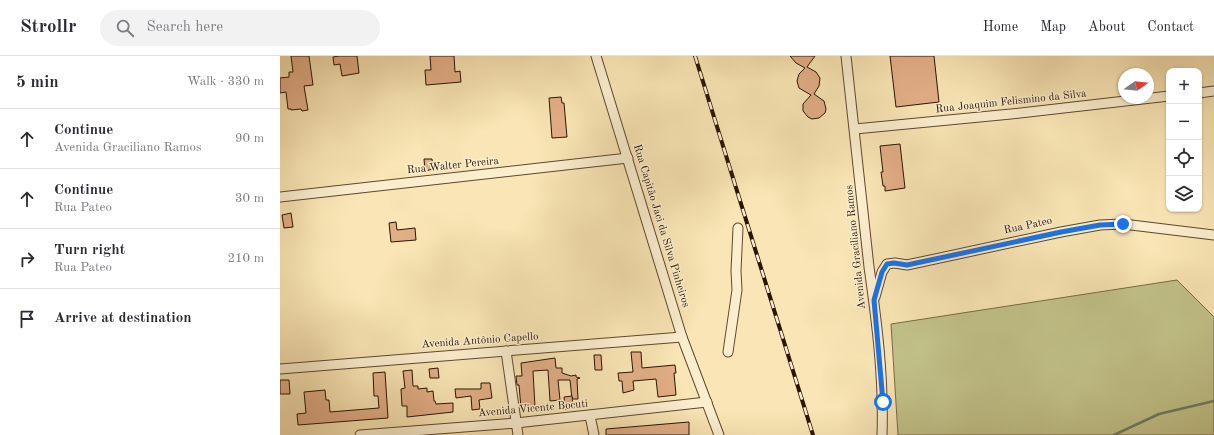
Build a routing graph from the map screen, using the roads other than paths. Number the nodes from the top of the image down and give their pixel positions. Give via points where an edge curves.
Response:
1 (596, 56) edge
2 (846, 56) edge
3 (1214, 91) edge
4 (1202, 93) edge
5 (1166, 96) edge
6 (855, 129) junction
7 (628, 158) junction
8 (280, 197) edge
9 (738, 228) dead end
10 (1214, 235) edge
11 (874, 300) junction
12 (682, 338) junction
13 (506, 351) junction
14 (728, 352) dead end
15 (280, 369) edge
16 (707, 402) junction
17 (590, 416) junction
18 (516, 423) junction
19 (360, 435) edge
20 (518, 435) edge
21 (594, 435) edge
22 (720, 435) edge
23 (882, 435) edge

1 - 7 street, Rua Capitão Jaci da Silva Pinheiros
2 - 6 street, Avenida Graciliano Ramos
3 - 4 street
5 - 6 street, Rua Joaquim Felismino da Silva
6 - 11 street, Avenida Graciliano Ramos
7 - 8 street, Rua Walter Pereira
7 - 12 street, Rua Capitão Jaci da Silva Pinheiros
9 - 14 street via 737,290
10 - 11 street, Rua Pateo via 1123,224 1100,225 907,265 887,264
11 - 23 street, Avenida Graciliano Ramos via 883,402
12 - 13 street, Avenida Antônio Capello
12 - 16 street, Rua Capitão Jaci da Silva Pinheiros
13 - 15 street, Avenida Antônio Capello
13 - 18 street
16 - 17 street, Avenida Vicente Bocuti
16 - 22 street, Rua Capitão Jaci da Silva Pinheiros
17 - 18 street, Avenida Vicente Bocuti
17 - 21 street
18 - 19 street, Avenida Vicente Bocuti
18 - 20 street

